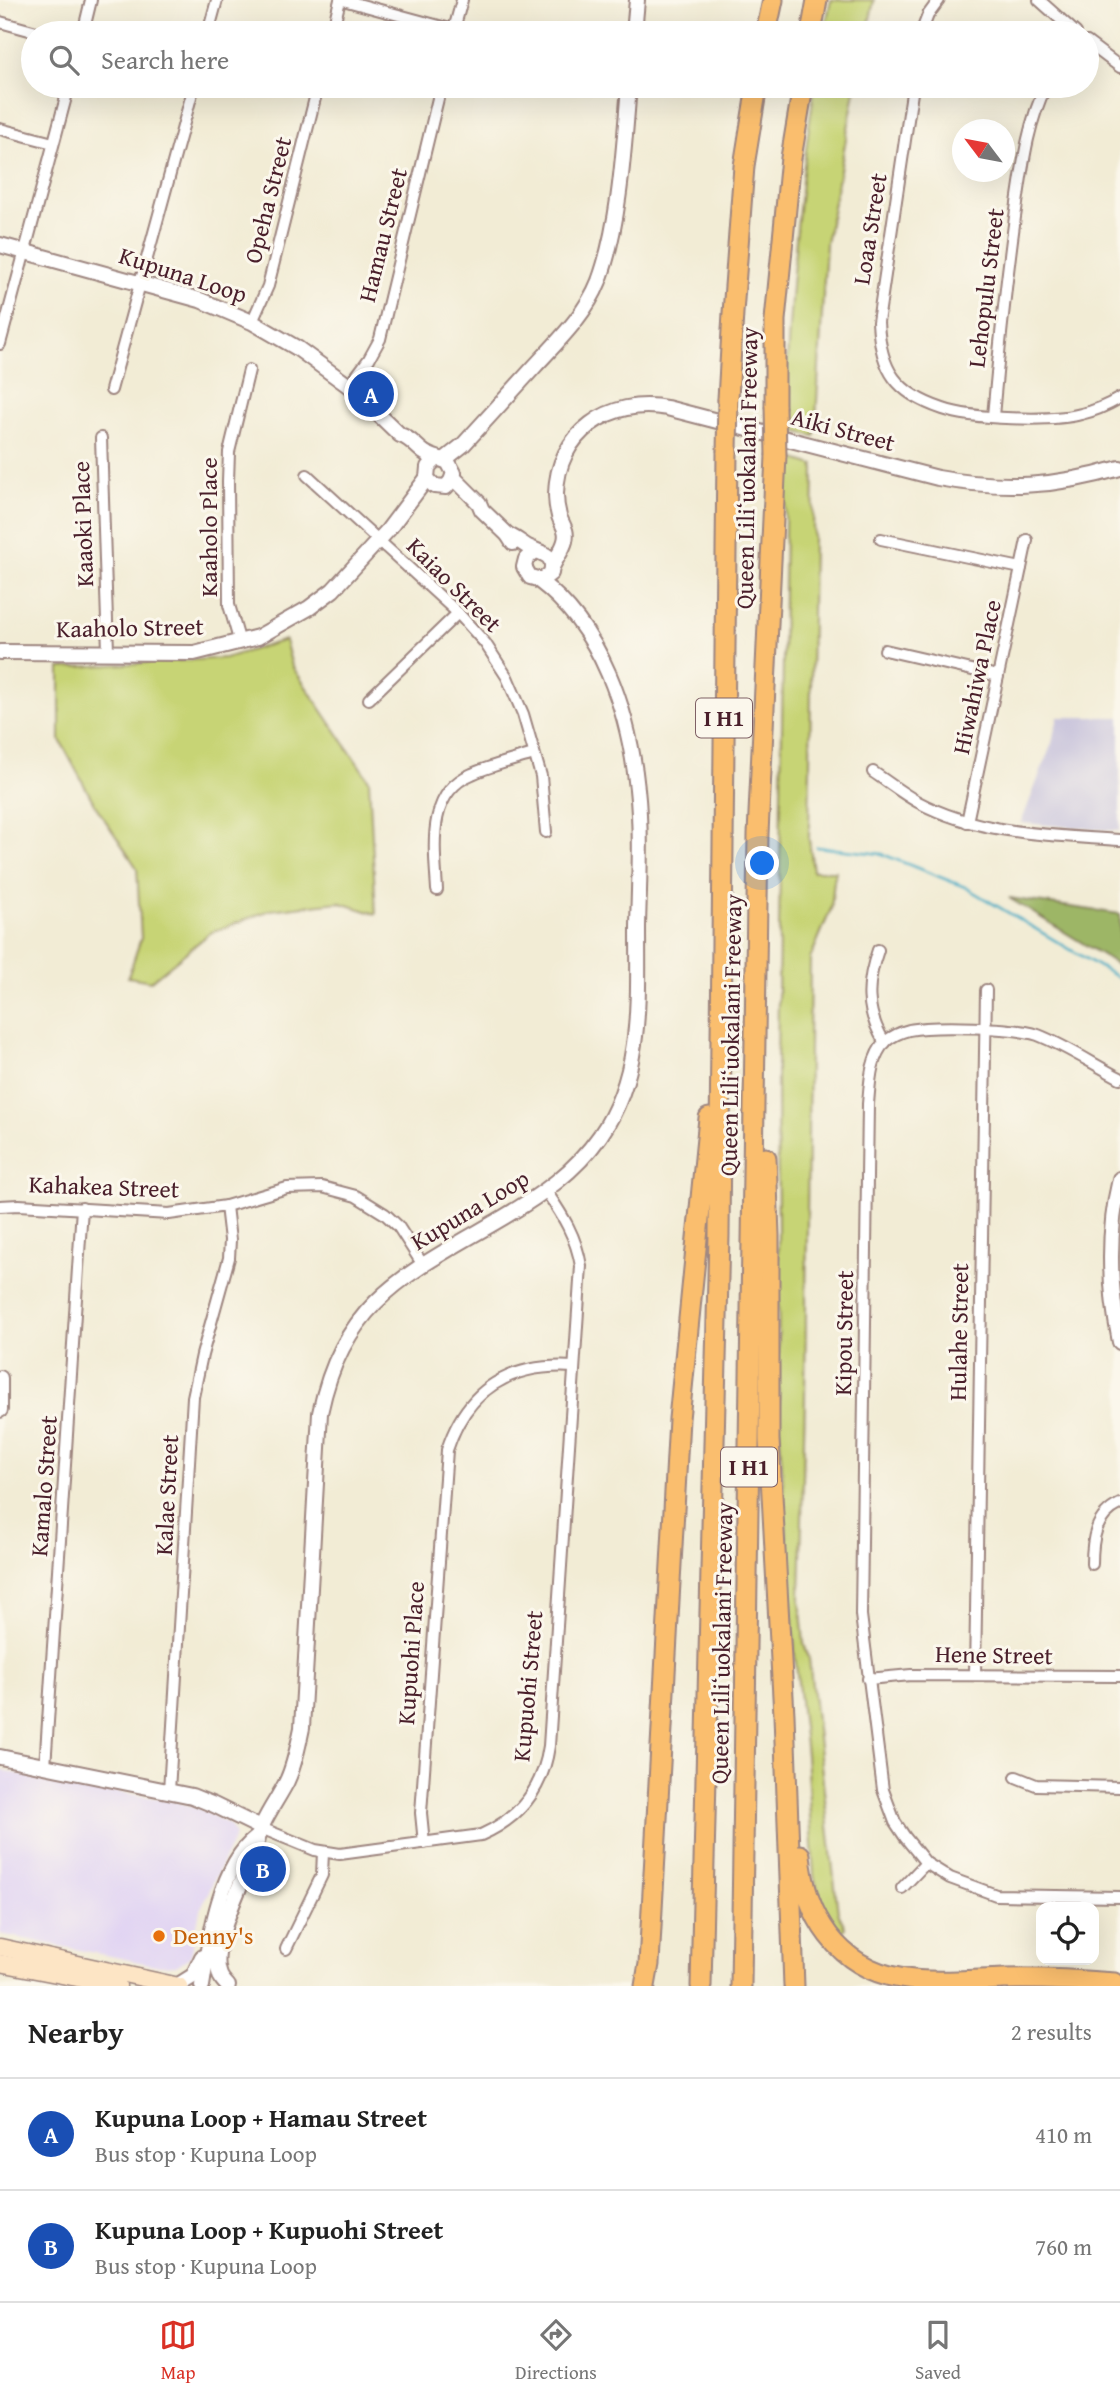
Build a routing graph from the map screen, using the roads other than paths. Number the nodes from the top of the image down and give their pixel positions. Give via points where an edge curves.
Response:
1 (91, 0) edge
2 (218, 0) edge
3 (342, 0) edge
4 (462, 0) edge
5 (637, 0) edge
6 (773, 0) edge
7 (817, 0) edge
8 (939, 0) edge
9 (1039, 0) edge
10 (86, 21) edge
11 (212, 21) edge
12 (336, 21) edge
13 (418, 21) edge
14 (457, 21) edge
15 (635, 21) edge
16 (769, 21) edge
17 (813, 21) edge
18 (926, 21) edge
19 (1063, 21) edge
20 (0, 22) edge
21 (21, 28) edge
22 (1099, 51) edge
23 (1120, 67) edge
24 (66, 98) edge
25 (191, 98) edge
26 (315, 98) edge
27 (438, 98) edge
28 (628, 98) edge
29 (755, 98) edge
30 (801, 98) edge
31 (911, 98) edge
32 (1040, 98) edge
33 (0, 129) edge
34 (54, 143) junction
35 (0, 245) edge
36 (25, 252) junction
37 (140, 283) junction
38 (3, 320) edge
39 (252, 322) junction
40 (0, 344) edge
41 (249, 370) dead end
42 (894, 377) junction
43 (349, 386) junction
44 (884, 386) dead end
45 (111, 390) dead end
46 (1120, 398) edge
47 (993, 416) junction
48 (101, 438) dead end
49 (1120, 468) edge
50 (440, 473) junction
51 (307, 475) dead end
52 (383, 535) junction
53 (881, 539) dead end
54 (1027, 540) dead end
55 (542, 560) junction
56 (1021, 568) junction
57 (538, 580) junction
58 (458, 613) junction
59 (577, 617) junction
60 (240, 643) junction
61 (885, 650) dead end
62 (107, 651) junction
63 (0, 652) edge
64 (998, 676) junction
65 (369, 699) dead end
66 (534, 754) junction
67 (873, 772) dead end
68 (967, 822) junction
69 (546, 832) dead end
70 (1120, 840) edge
71 (437, 890) dead end
72 (758, 947) junction
73 (878, 950) dead end
74 (722, 985) junction
75 (986, 990) dead end
76 (985, 1029) junction
77 (885, 1043) junction
78 (1120, 1078) edge
79 (1120, 1179) edge
80 (546, 1191) junction
81 (0, 1206) edge
82 (226, 1206) junction
83 (82, 1208) junction
84 (423, 1265) junction
85 (1120, 1342) edge
86 (574, 1367) junction
87 (0, 1378) edge
88 (0, 1410) edge
89 (1120, 1504) edge
90 (1092, 1564) dead end
91 (975, 1674) junction
92 (1120, 1676) edge
93 (868, 1679) junction
94 (784, 1715) junction
95 (0, 1757) edge
96 (46, 1767) junction
97 (1016, 1777) dead end
98 (1120, 1787) edge
99 (169, 1791) junction
100 (259, 1833) junction
101 (424, 1843) junction
102 (323, 1852) junction
103 (926, 1863) junction
104 (901, 1888) dead end
105 (1120, 1897) edge
106 (214, 1946) junction
107 (0, 1947) edge
108 (286, 1949) dead end
109 (0, 1964) edge
110 (1115, 1983) dead end
111 (118, 1986) edge
112 (178, 1986) edge
113 (202, 1986) edge
114 (228, 1986) edge
115 (646, 1986) edge
116 (702, 1986) edge
117 (741, 1986) edge
118 (794, 1986) edge

1 - 10 street
2 - 11 street
3 - 12 street
3 - 13 street
4 - 14 street
5 - 15 street
6 - 16 highway
7 - 17 highway
8 - 18 street
9 - 19 street
20 - 21 street
22 - 23 street
24 - 34 street
25 - 37 street
26 - 39 street, Opeha Street via 268,286
27 - 43 street, Hamau Street via 380,339
28 - 50 street, Kaaholo Street via 615,211 598,282 567,331
29 - 74 highway, Queen Liliʻuokalani Freeway / I H1, bridge via 744,166 728,399
30 - 72 highway, Queen Liliʻuokalani Freeway / I H1, bridge via 775,320 775,456 758,834
31 - 42 street, Loaa Street via 878,322 884,359
32 - 47 street, Lehopulu Street via 1024,152
33 - 34 street
34 - 36 street
35 - 36 street, Kupuna Loop
36 - 37 street, Kupuna Loop
36 - 38 street
37 - 39 street, Kupuna Loop via 200,300
37 - 45 street
38 - 40 street
39 - 43 street, Kupuna Loop
41 - 60 street, Kaaholo Place via 229,452 228,481 229,605
42 - 44 street
42 - 47 street via 909,392 945,410
43 - 50 street, Kupuna Loop
46 - 47 street via 1061,418
48 - 62 street, Kaaoki Place
49 - 55 street, Aiki Street via 1034,486 968,484 667,408 623,407 594,421 566,453 556,494 559,517 567,532 565,542
50 - 52 street, Kaaholo Street
50 - 55 street, Kupuna Loop
51 - 52 street, Kaiao Street
52 - 58 street, Kaiao Street
52 - 60 street, Kaaholo Street via 333,590 266,633
53 - 56 street
54 - 56 street, Hiwahiwa Place
55 - 57 street via 545,579
55 - 57 street, Kupuna Loop via 525,571
55 - 59 street, Kupuna Loop
56 - 64 street, Hiwahiwa Place
57 - 59 street, Kupuna Loop
58 - 65 street
58 - 66 street, Kaiao Street via 507,677
59 - 80 street, Kupuna Loop via 611,680 628,734 637,790 638,1018 627,1079 616,1108 581,1160
60 - 62 street, Kaaholo Street via 194,653
61 - 64 street
62 - 63 street, Kaaholo Street
64 - 68 street, Hiwahiwa Place
66 - 69 street, Kaiao Street via 541,776
66 - 71 street via 470,774 449,793 435,827
67 - 68 street via 918,802
68 - 70 street via 1013,831
72 - 94 highway via 769,1235 769,1440
72 - 117 highway, Queen Liliʻuokalani Freeway / I H1
73 - 77 street via 870,972 870,1008
74 - 115 highway via 680,1419
74 - 116 highway, Queen Liliʻuokalani Freeway / I H1
75 - 76 street, Hulahe Street
76 - 77 street via 907,1030
76 - 78 street via 1037,1035
76 - 91 street, Hulahe Street
77 - 93 street, Kipou Street via 873,1064 869,1104 861,1615
79 - 85 street via 1111,1249
80 - 84 street, Kupuna Loop
80 - 86 street, Kupuohi Street via 567,1222 578,1251
81 - 83 street, Kahakea Street
82 - 83 street, Kahakea Street via 169,1214
82 - 84 street, Kahakea Street via 287,1188 339,1190 385,1214
82 - 99 street, Kalae Street via 229,1258 193,1397
83 - 96 street, Kamalo Street
84 - 100 street, Kupuna Loop via 367,1310 345,1341 326,1385 320,1413 302,1728 287,1780
86 - 101 street, Kupuohi Street via 549,1746 543,1775 523,1807 494,1829
86 - 101 street, Kupuohi Place via 536,1367 491,1385 459,1420 447,1450 421,1813
87 - 88 street
89 - 90 street via 1096,1527
91 - 92 street, Hene Street
91 - 93 street, Hene Street
93 - 103 street, Kipou Street via 883,1790 895,1822
94 - 110 highway via 805,1890 823,1930 850,1957 878,1972 914,1980 1055,1978
94 - 118 highway
95 - 96 street, Kupuohi Street
96 - 99 street, Kupuohi Street
97 - 98 street via 1036,1785
99 - 100 street, Kupuohi Street via 214,1805
100 - 102 street, Kupuohi Street
100 - 106 street, Kupuna Loop via 256,1850
101 - 102 street, Kupuohi Street via 353,1853
102 - 108 street via 322,1875
103 - 104 street
103 - 105 street, Kipou Street via 950,1878 996,1895
106 - 112 street via 190,1979
106 - 113 street, Kupuna Loop
106 - 114 street via 219,1973
107 - 112 main road
109 - 111 main road

